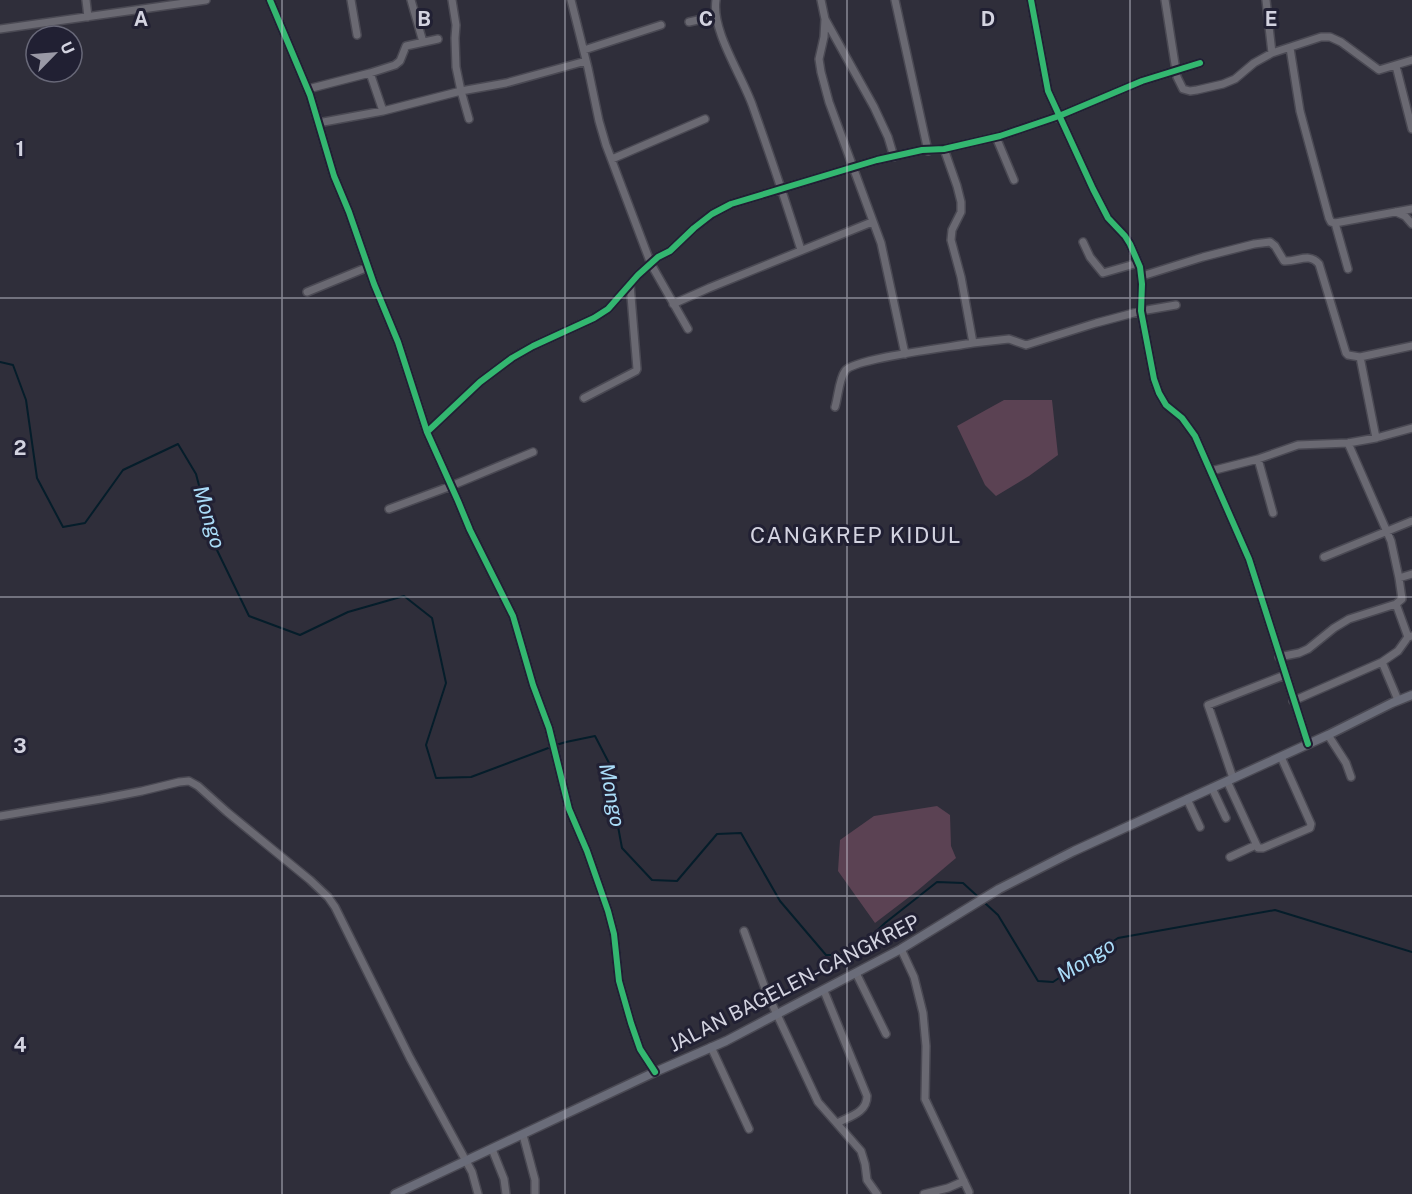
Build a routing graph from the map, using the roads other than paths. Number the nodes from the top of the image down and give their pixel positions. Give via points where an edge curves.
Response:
1 (86, 0) edge
2 (206, 0) edge
3 (270, 0) edge
4 (351, 0) edge
5 (411, 0) edge
6 (452, 0) edge
7 (571, 0) edge
8 (716, 0) edge
9 (821, 0) edge
10 (895, 0) edge
11 (1031, 0) edge
12 (1164, 0) edge
13 (1266, 0) edge
14 (88, 16) junction
15 (716, 16) junction
16 (825, 19) junction
17 (689, 22) dead end
18 (661, 25) dead end
19 (0, 29) edge
20 (357, 35) dead end
21 (438, 39) dead end
22 (423, 42) junction
23 (1290, 48) junction
24 (584, 50) junction
25 (1272, 53) junction
26 (1412, 60) edge
27 (586, 61) junction
28 (1200, 63) dead end
29 (1396, 66) junction
30 (1175, 70) junction
31 (370, 73) junction
32 (308, 89) junction
33 (461, 92) junction
34 (382, 111) junction
35 (1059, 116) junction
36 (705, 119) dead end
37 (469, 120) dead end
38 (318, 123) junction
39 (1412, 129) edge
40 (996, 137) junction
41 (944, 149) junction
42 (928, 151) junction
43 (894, 157) junction
44 (612, 159) junction
45 (854, 167) junction
46 (1014, 180) dead end
47 (781, 189) junction
48 (1412, 209) edge
49 (1396, 212) junction
50 (872, 222) junction
51 (1335, 224) junction
52 (1412, 224) edge
53 (1083, 242) dead end
54 (801, 250) junction
55 (1138, 263) junction
56 (651, 264) junction
57 (368, 267) junction
58 (1348, 269) dead end
59 (1142, 276) junction
60 (630, 284) junction
61 (307, 292) dead end
62 (673, 304) junction
63 (1176, 305) dead end
64 (1141, 311) junction
65 (688, 329) dead end
66 (973, 343) junction
67 (1412, 346) edge
68 (904, 354) junction
69 (1360, 357) junction
70 (584, 398) dead end
71 (835, 407) dead end
72 (1412, 428) edge
73 (427, 432) junction
74 (1376, 438) junction
75 (1348, 443) junction
76 (533, 452) dead end
77 (1258, 459) junction
78 (1211, 471) junction
79 (451, 486) junction
80 (389, 509) dead end
81 (1273, 513) dead end
82 (1412, 521) edge
83 (1387, 531) junction
84 (1324, 557) dead end
85 (1412, 574) edge
86 (1399, 578) junction
87 (1396, 604) junction
88 (1410, 637) edge
89 (1279, 657) junction
90 (1382, 662) junction
91 (1285, 675) junction
92 (1412, 695) edge
93 (1398, 700) junction
94 (1293, 701) junction
95 (1328, 735) junction
96 (1308, 744) junction
97 (1281, 757) junction
98 (1351, 777) dead end
99 (1230, 780) junction
100 (1212, 788) junction
101 (1187, 799) junction
102 (0, 816) edge
103 (1226, 818) dead end
104 (1200, 827) dead end
105 (1256, 845) junction
106 (1230, 857) dead end
107 (744, 931) dead end
108 (901, 949) junction
109 (856, 973) junction
110 (824, 990) junction
111 (777, 1015) junction
112 (886, 1034) dead end
113 (711, 1047) junction
114 (655, 1072) junction
115 (837, 1123) junction
116 (749, 1129) dead end
117 (522, 1135) junction
118 (492, 1149) junction
119 (466, 1161) junction
120 (964, 1181) junction
121 (969, 1192) dead end
122 (395, 1194) edge
123 (478, 1194) edge
124 (506, 1194) edge
125 (535, 1194) edge
126 (877, 1194) edge
127 (924, 1194) edge

1 - 14 street
2 - 14 street
3 - 32 street
4 - 20 street
5 - 22 street
6 - 33 street
7 - 24 street
8 - 15 street
9 - 16 street
10 - 42 street
11 - 35 street via 1045,79
12 - 30 street
13 - 25 street
14 - 19 street
15 - 17 street
15 - 47 street
16 - 43 street via 874,107
16 - 45 street via 819,59
18 - 24 street
21 - 22 street
22 - 31 street via 406,46 395,65
23 - 25 street
23 - 29 street via 1330,37 1379,70
23 - 51 street via 1300,111 1329,218
24 - 27 street
25 - 30 street via 1235,79 1197,90 1183,89
26 - 29 street
27 - 33 street
27 - 44 street
28 - 30 street
29 - 39 street
30 - 35 street
31 - 32 street
31 - 34 street
32 - 38 street
33 - 34 street
33 - 37 street
34 - 38 street
35 - 40 street
35 - 55 street via 1108,218 1125,236
36 - 44 street
38 - 57 street
40 - 41 street
40 - 46 street
41 - 42 street
41 - 66 street via 961,202 962,212 951,240
42 - 43 street
43 - 45 street
44 - 56 street
45 - 47 street
45 - 50 street
47 - 54 street
47 - 56 street via 712,214
48 - 49 street
49 - 51 street
49 - 52 street
50 - 54 street
50 - 68 street
51 - 58 street
53 - 55 street via 1103,273
54 - 62 street
55 - 59 street
56 - 60 street
56 - 62 street
57 - 61 street
57 - 73 street
59 - 64 street
59 - 69 street via 1270,242 1284,261 1317,260 1346,352
60 - 70 street via 637,369
60 - 73 street via 601,314 512,358
62 - 65 street
63 - 64 street
64 - 66 street via 1026,345 1009,339
64 - 78 street via 1159,393 1195,436
66 - 68 street
67 - 69 street
68 - 71 street via 846,368
69 - 74 street
72 - 74 street
73 - 79 street
74 - 75 street
75 - 77 street via 1298,445
75 - 83 street
76 - 79 street
77 - 78 street
77 - 81 street
78 - 89 street via 1249,559
79 - 80 street
79 - 114 street via 513,616 549,728 569,809 608,911 619,981 631,1023 640,1050
82 - 83 street
83 - 84 street
83 - 86 street
85 - 86 street
86 - 87 street via 1402,599
87 - 88 street
87 - 89 street via 1349,619 1308,649
88 - 90 street
89 - 91 street
90 - 93 street
90 - 94 street
91 - 94 street
91 - 99 street via 1208,705
92 - 93 main road, JALAN BAGELEN-CANGKREP
93 - 95 main road, JALAN BAGELEN-CANGKREP
94 - 96 street
95 - 96 main road, JALAN BAGELEN-CANGKREP
95 - 98 street
96 - 97 main road, JALAN BAGELEN-CANGKREP
97 - 99 main road, JALAN BAGELEN-CANGKREP
97 - 105 street via 1311,826 1263,848
99 - 100 main road, JALAN BAGELEN-CANGKREP
99 - 105 street
100 - 101 main road, JALAN BAGELEN-CANGKREP
100 - 103 street
101 - 104 street
101 - 108 main road, JALAN BAGELEN-CANGKREP via 999,889
102 - 119 street via 179,782 189,781 198,786 328,897
105 - 106 street
107 - 111 street
108 - 109 main road, JALAN BAGELEN-CANGKREP
108 - 120 street via 914,976 923,1013 925,1099
109 - 110 main road, JALAN BAGELEN-CANGKREP
109 - 112 street
110 - 111 main road, JALAN BAGELEN-CANGKREP
110 - 115 street via 867,1096 862,1110
111 - 113 main road, JALAN BAGELEN-CANGKREP
111 - 115 street via 818,1102
113 - 114 main road, JALAN BAGELEN-CANGKREP
113 - 116 street
114 - 117 main road, JALAN BAGELEN-CANGKREP
115 - 126 street via 861,1151 867,1180
117 - 118 main road, JALAN BAGELEN-CANGKREP
117 - 125 street via 535,1180
118 - 119 main road, JALAN BAGELEN-CANGKREP
118 - 124 street
119 - 122 main road, JALAN BAGELEN-CANGKREP
119 - 123 street
120 - 121 street
120 - 127 street

